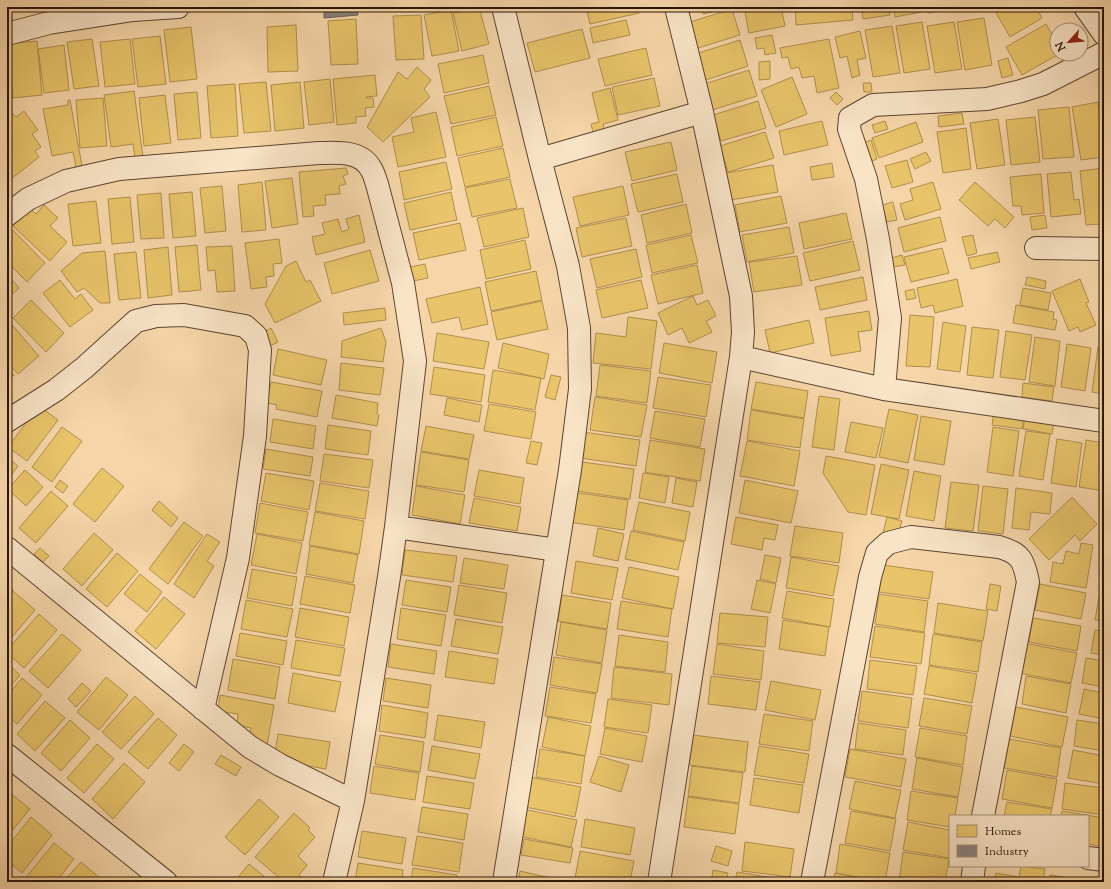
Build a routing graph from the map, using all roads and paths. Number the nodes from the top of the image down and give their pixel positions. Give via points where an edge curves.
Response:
1 (178, 7) edge
2 (502, 7) edge
3 (676, 7) edge
4 (1085, 7) edge
5 (7, 34) edge
6 (1104, 34) edge
7 (1104, 53) edge
8 (702, 112) junction
9 (540, 160) junction
10 (7, 214) edge
11 (1036, 248) dead end
12 (1104, 250) edge
13 (741, 357) junction
14 (884, 389) junction
15 (7, 421) edge
16 (1104, 421) edge
17 (396, 527) junction
18 (7, 548) edge
19 (557, 550) junction
20 (204, 709) junction
21 (7, 755) edge
22 (352, 802) junction
23 (983, 815) edge
24 (1089, 858) edge
25 (1104, 860) edge
26 (974, 867) edge
27 (166, 882) edge
28 (334, 882) edge
29 (504, 882) edge
30 (659, 882) edge
31 (812, 882) edge
32 (972, 882) edge

1 - 5 street via 133,10 57,22
2 - 9 street
3 - 8 street
4 - 6 street
7 - 14 street via 1043,84 1021,91 987,99 873,105 850,118 849,128 866,180 878,239 890,318
8 - 9 street
8 - 13 street via 741,296
9 - 19 street via 568,266 579,328 580,389
10 - 17 street via 28,199 66,181 119,169 319,153 343,153 360,157 371,168 379,191 403,283 415,361
11 - 12 street
13 - 14 street
13 - 30 street
14 - 16 street
15 - 20 street via 56,390 136,321 156,316 184,315 244,326 256,336 260,350 255,436 238,558
17 - 19 street
17 - 22 street
18 - 20 street
19 - 29 street
20 - 22 street via 256,750
21 - 27 street
22 - 28 street
23 - 31 street via 1028,582 1024,563 1011,551 999,548 911,537 888,543 877,553 870,577
24 - 25 street
26 - 32 street

